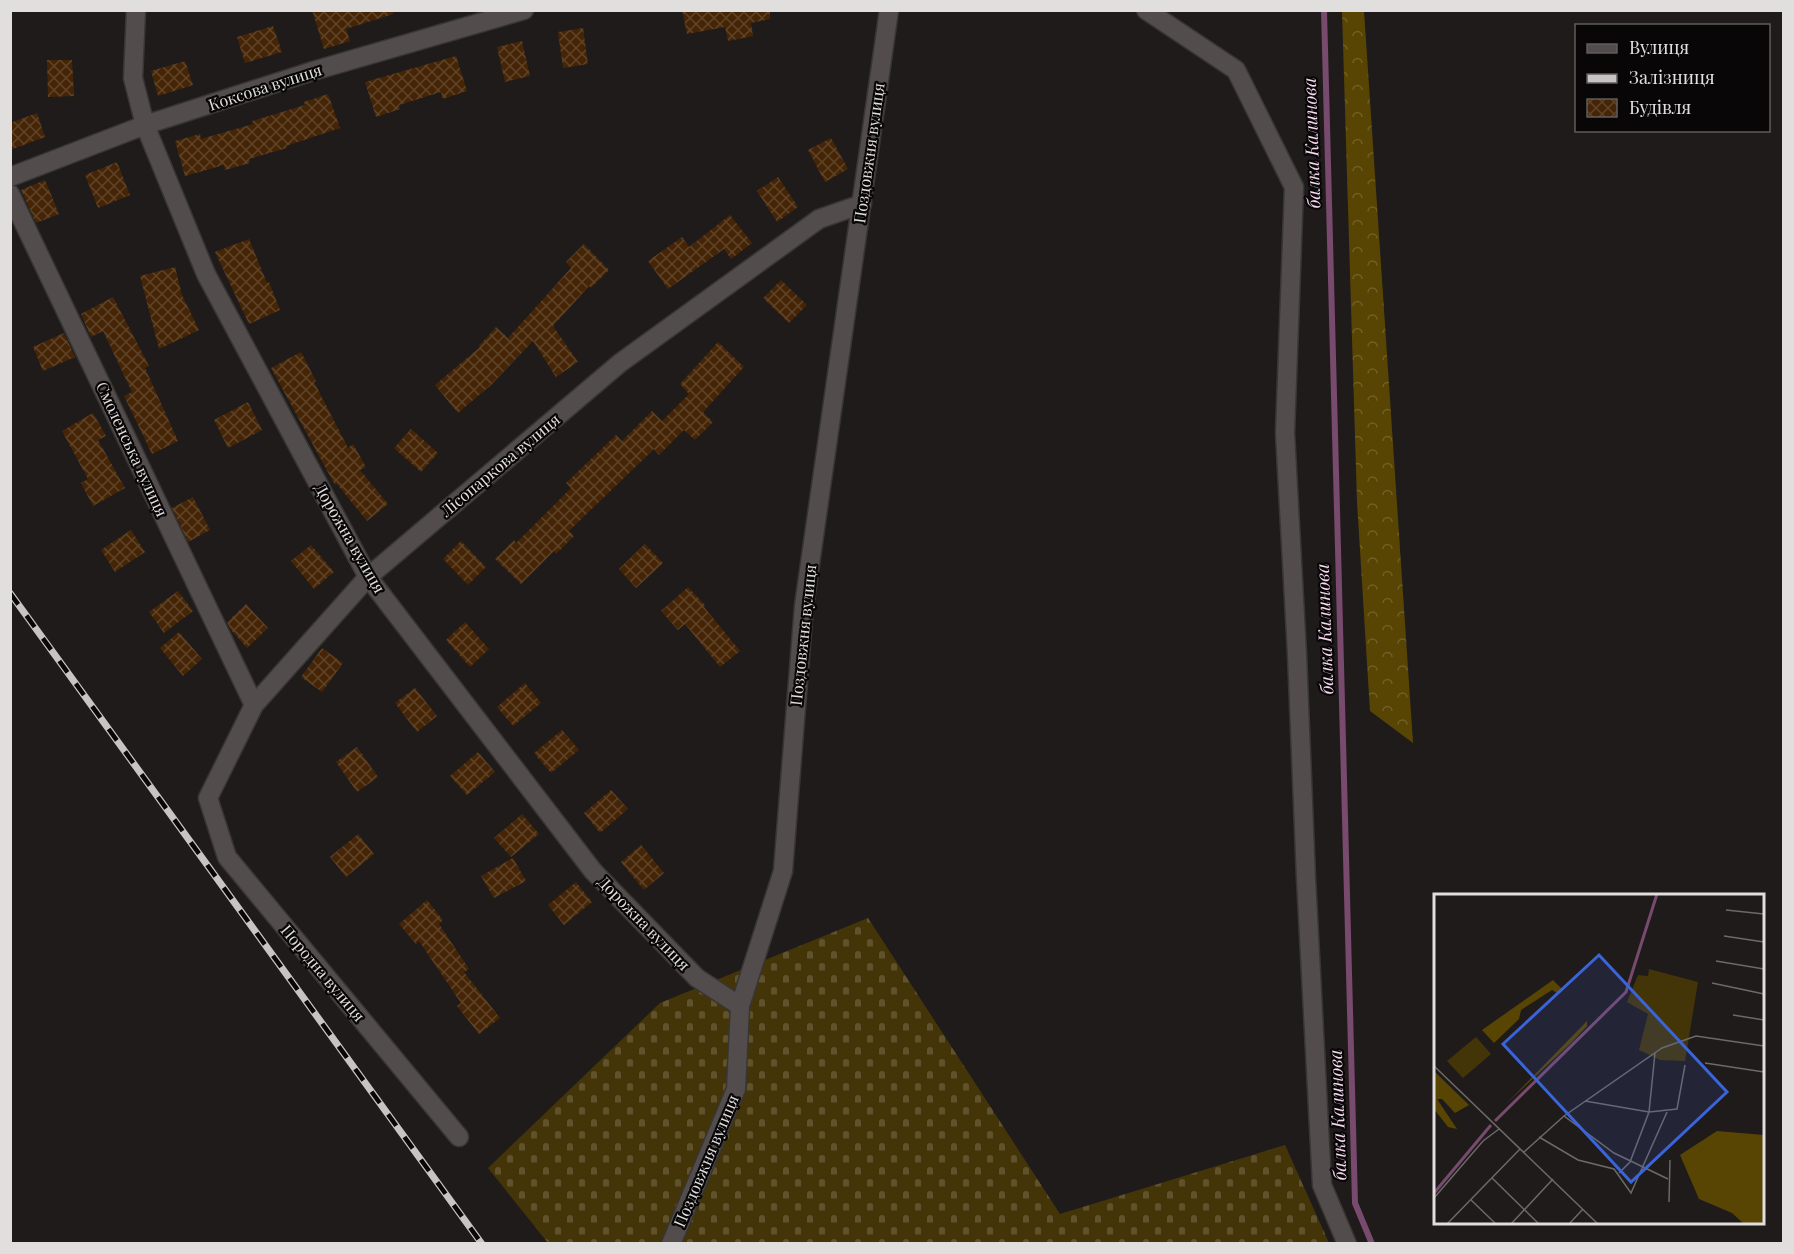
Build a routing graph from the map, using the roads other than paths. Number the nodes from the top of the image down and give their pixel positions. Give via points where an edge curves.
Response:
1 (136, 10) edge
2 (524, 10) edge
3 (889, 10) edge
4 (1146, 10) edge
5 (145, 125) junction
6 (10, 177) edge
7 (10, 194) edge
8 (862, 204) junction
9 (369, 577) junction
10 (254, 705) junction
11 (208, 798) joint
12 (740, 1006) junction
13 (459, 1137) dead end
14 (671, 1244) edge
15 (1347, 1244) edge

1 - 5 street, Дорожна вулиця via 133,78
2 - 5 street, Коксова вулиця
3 - 8 street, Поздовжня вулиця
4 - 15 street via 1236,70 1294,187 1285,433 1306,878 1322,1185
5 - 6 street, Коксова вулиця
5 - 9 street, Дорожна вулиця via 206,274
7 - 10 street, Смоленська вулиця
8 - 9 street, Лісопаркова вулиця via 819,219 620,363
8 - 12 street, Поздовжня вулиця via 804,606 783,871
9 - 10 street, Лісопаркова вулиця
9 - 12 street, Дорожна вулиця via 593,871 697,978
10 - 11 street, Лісопаркова вулиця
11 - 13 street, Породна вулиця via 227,858
12 - 14 street, Поздовжня вулиця via 736,1089

